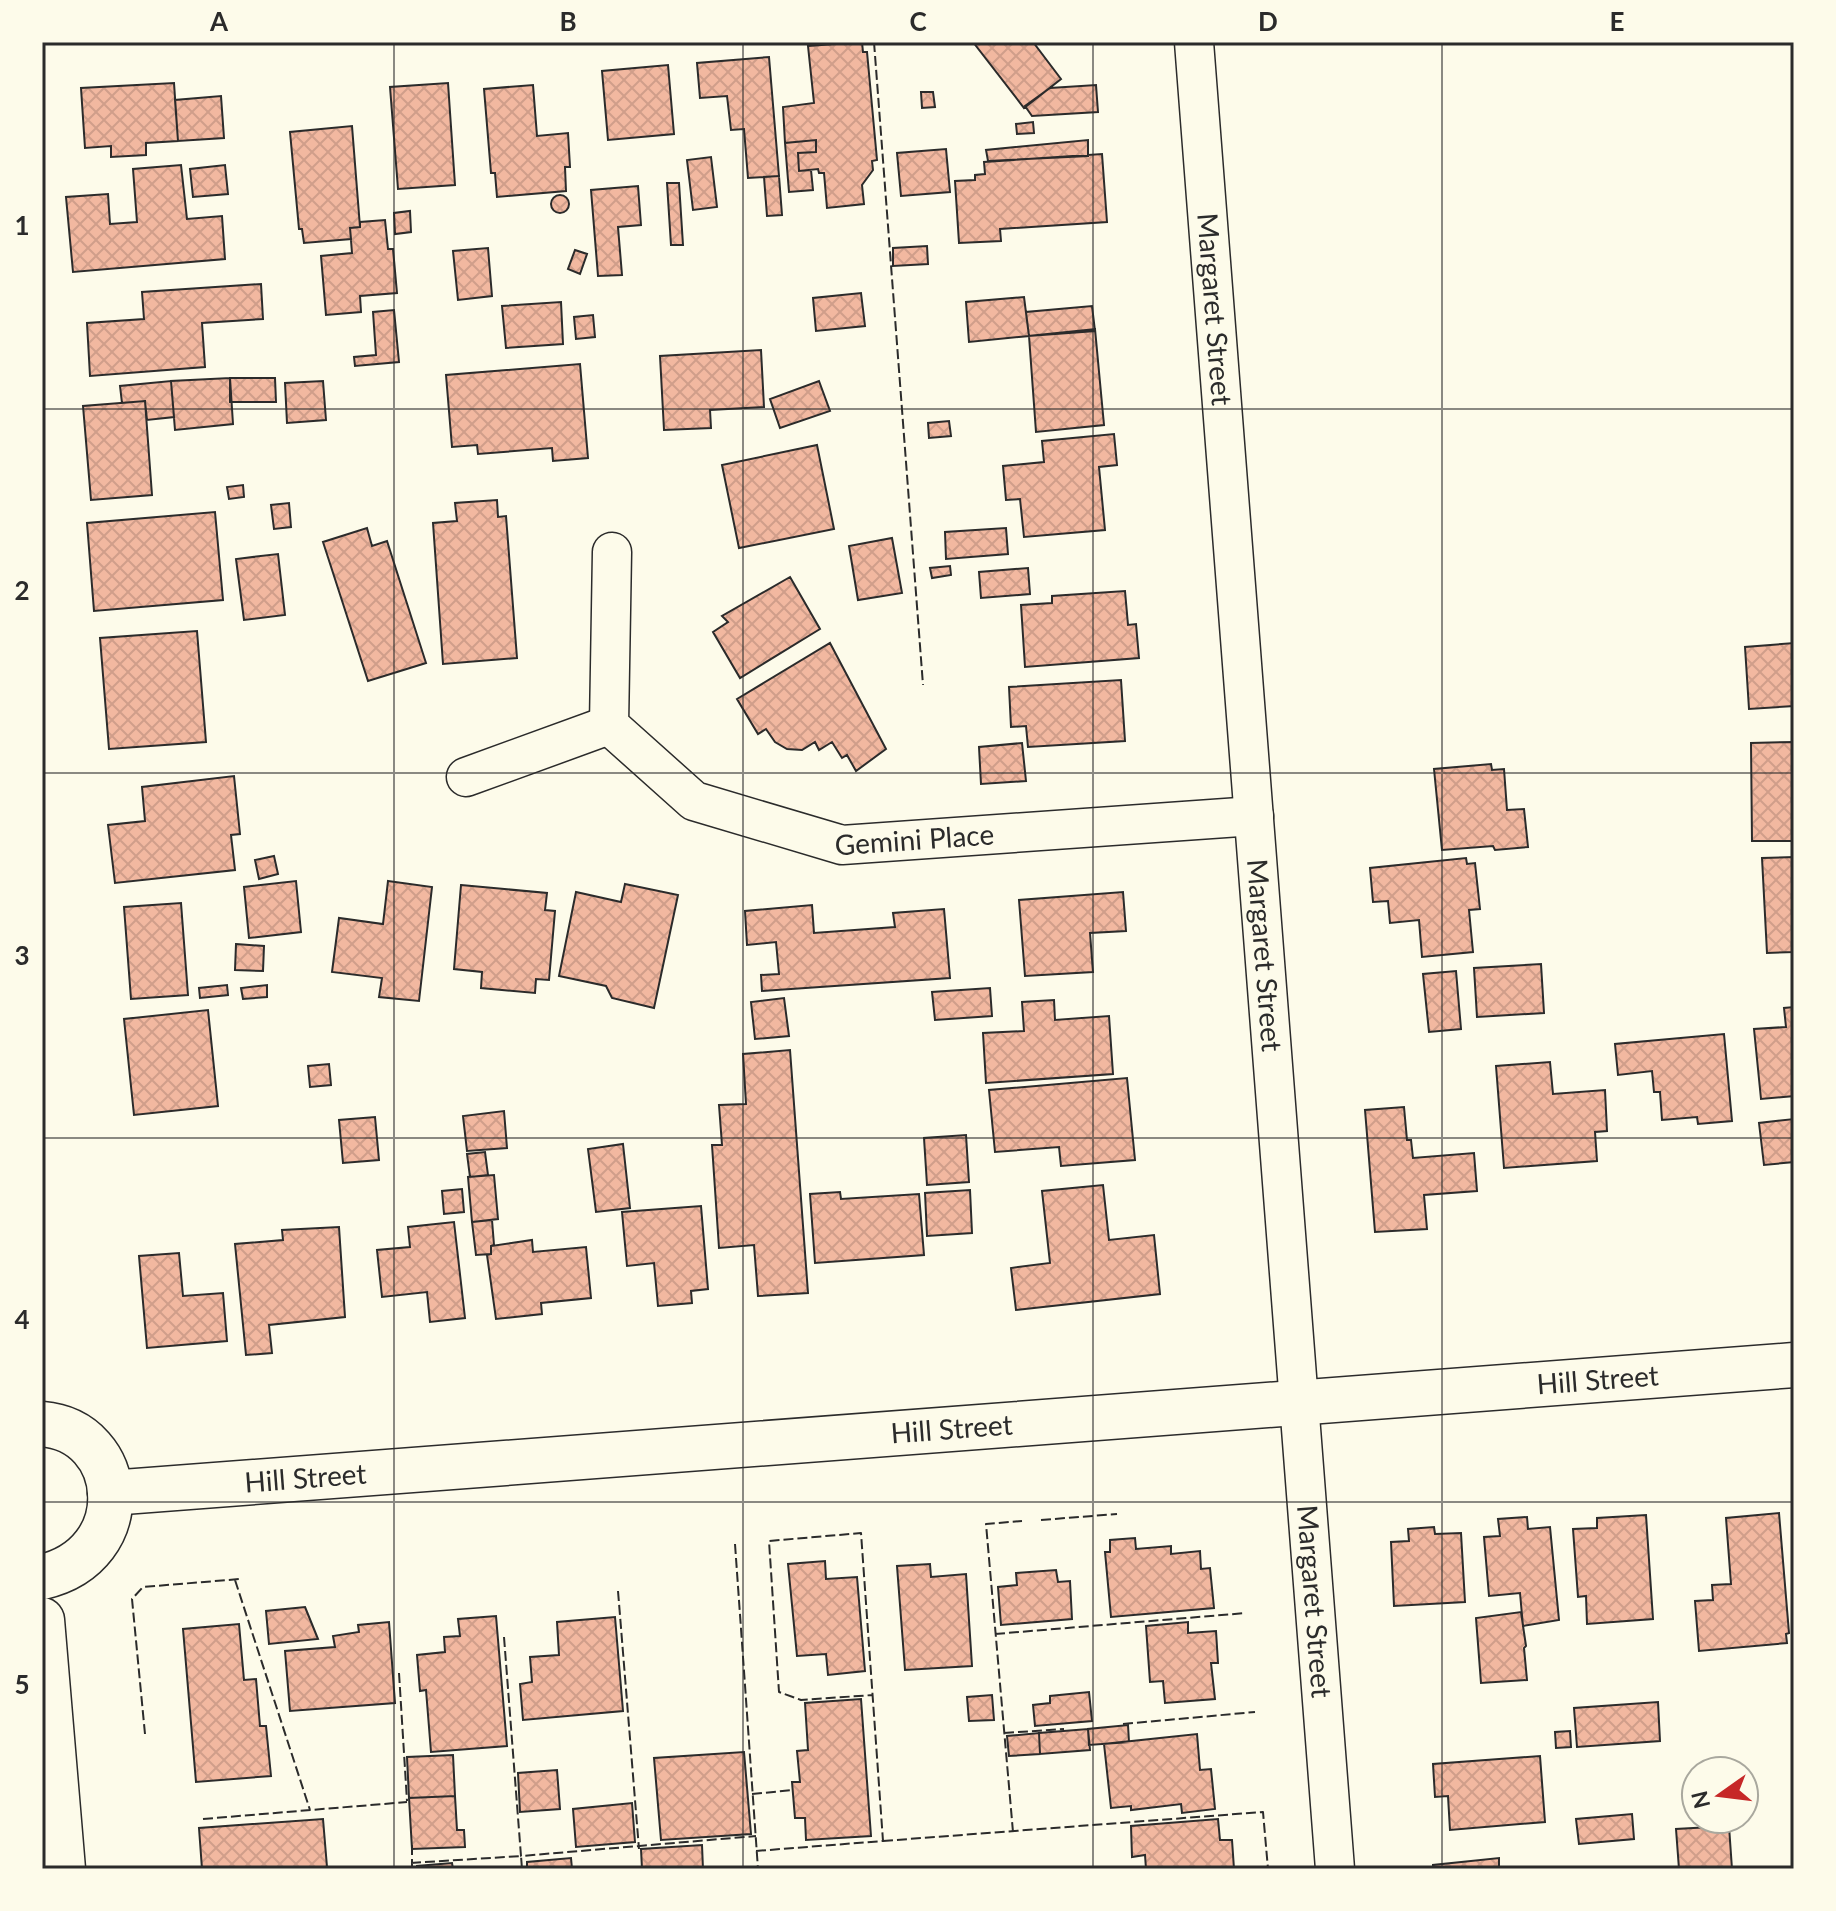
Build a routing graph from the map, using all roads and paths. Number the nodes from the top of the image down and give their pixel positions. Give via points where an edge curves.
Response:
1 (1194, 42) edge
2 (612, 552) dead end
3 (609, 725) junction
4 (466, 777) dead end
5 (1254, 816) junction
6 (1794, 1365) edge
7 (1299, 1403) junction
8 (42, 1424) edge
9 (110, 1493) junction
10 (42, 1577) edge
11 (42, 1620) edge
12 (63, 1869) edge
13 (1335, 1869) edge

1 - 5 street, Margaret Street
2 - 3 street
3 - 4 street
3 - 5 street, Gemini Place via 694,801 842,845
5 - 7 street, Margaret Street
6 - 7 main road, Hill Street
7 - 9 main road, Hill Street
7 - 13 street, Margaret Street
8 - 9 main road via 73,1433 92,1449 105,1469
9 - 10 main road via 109,1518 99,1541 83,1559
11 - 12 main road

